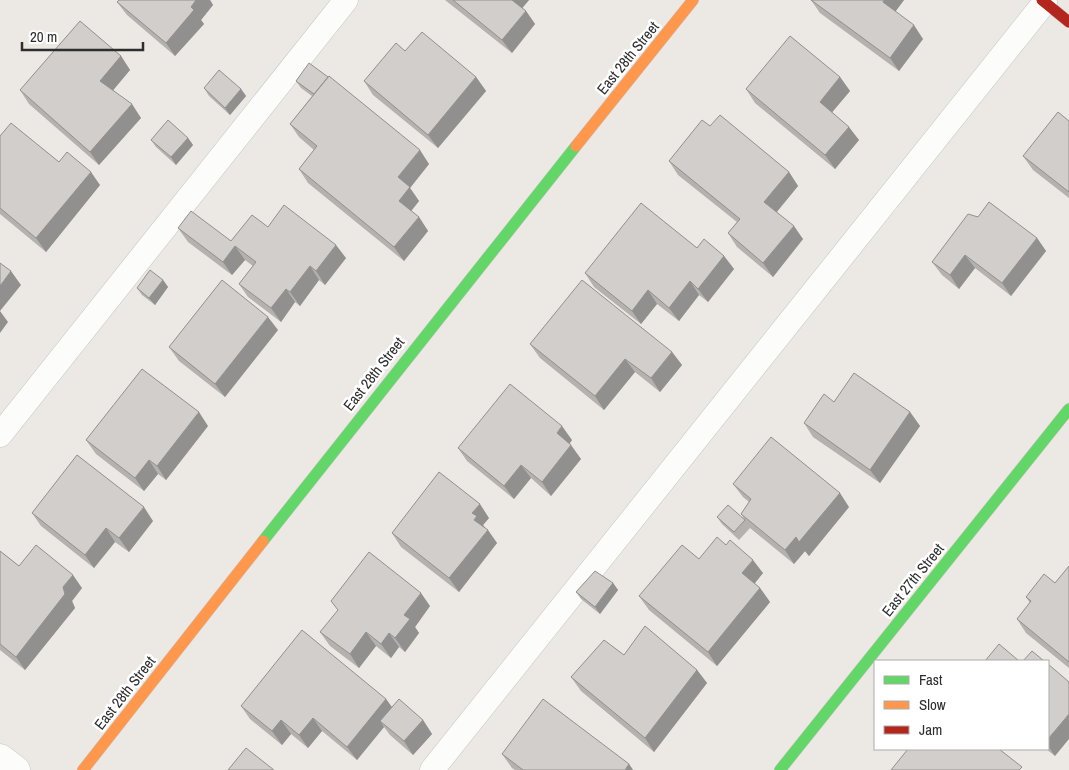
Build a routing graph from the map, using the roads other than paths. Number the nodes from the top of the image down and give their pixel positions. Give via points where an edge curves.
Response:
1 (346, 0) edge
2 (693, 0) edge
3 (1043, 1) edge
4 (1069, 22) edge
5 (1069, 409) edge
6 (0, 435) edge
7 (0, 758) edge
8 (16, 770) edge
9 (84, 770) edge
10 (432, 770) edge
11 (780, 770) edge

1 - 6 lane
2 - 9 street, East 28th Street via 422,338
3 - 4 street
3 - 10 lane
5 - 11 street, East 27th Street
7 - 8 street

